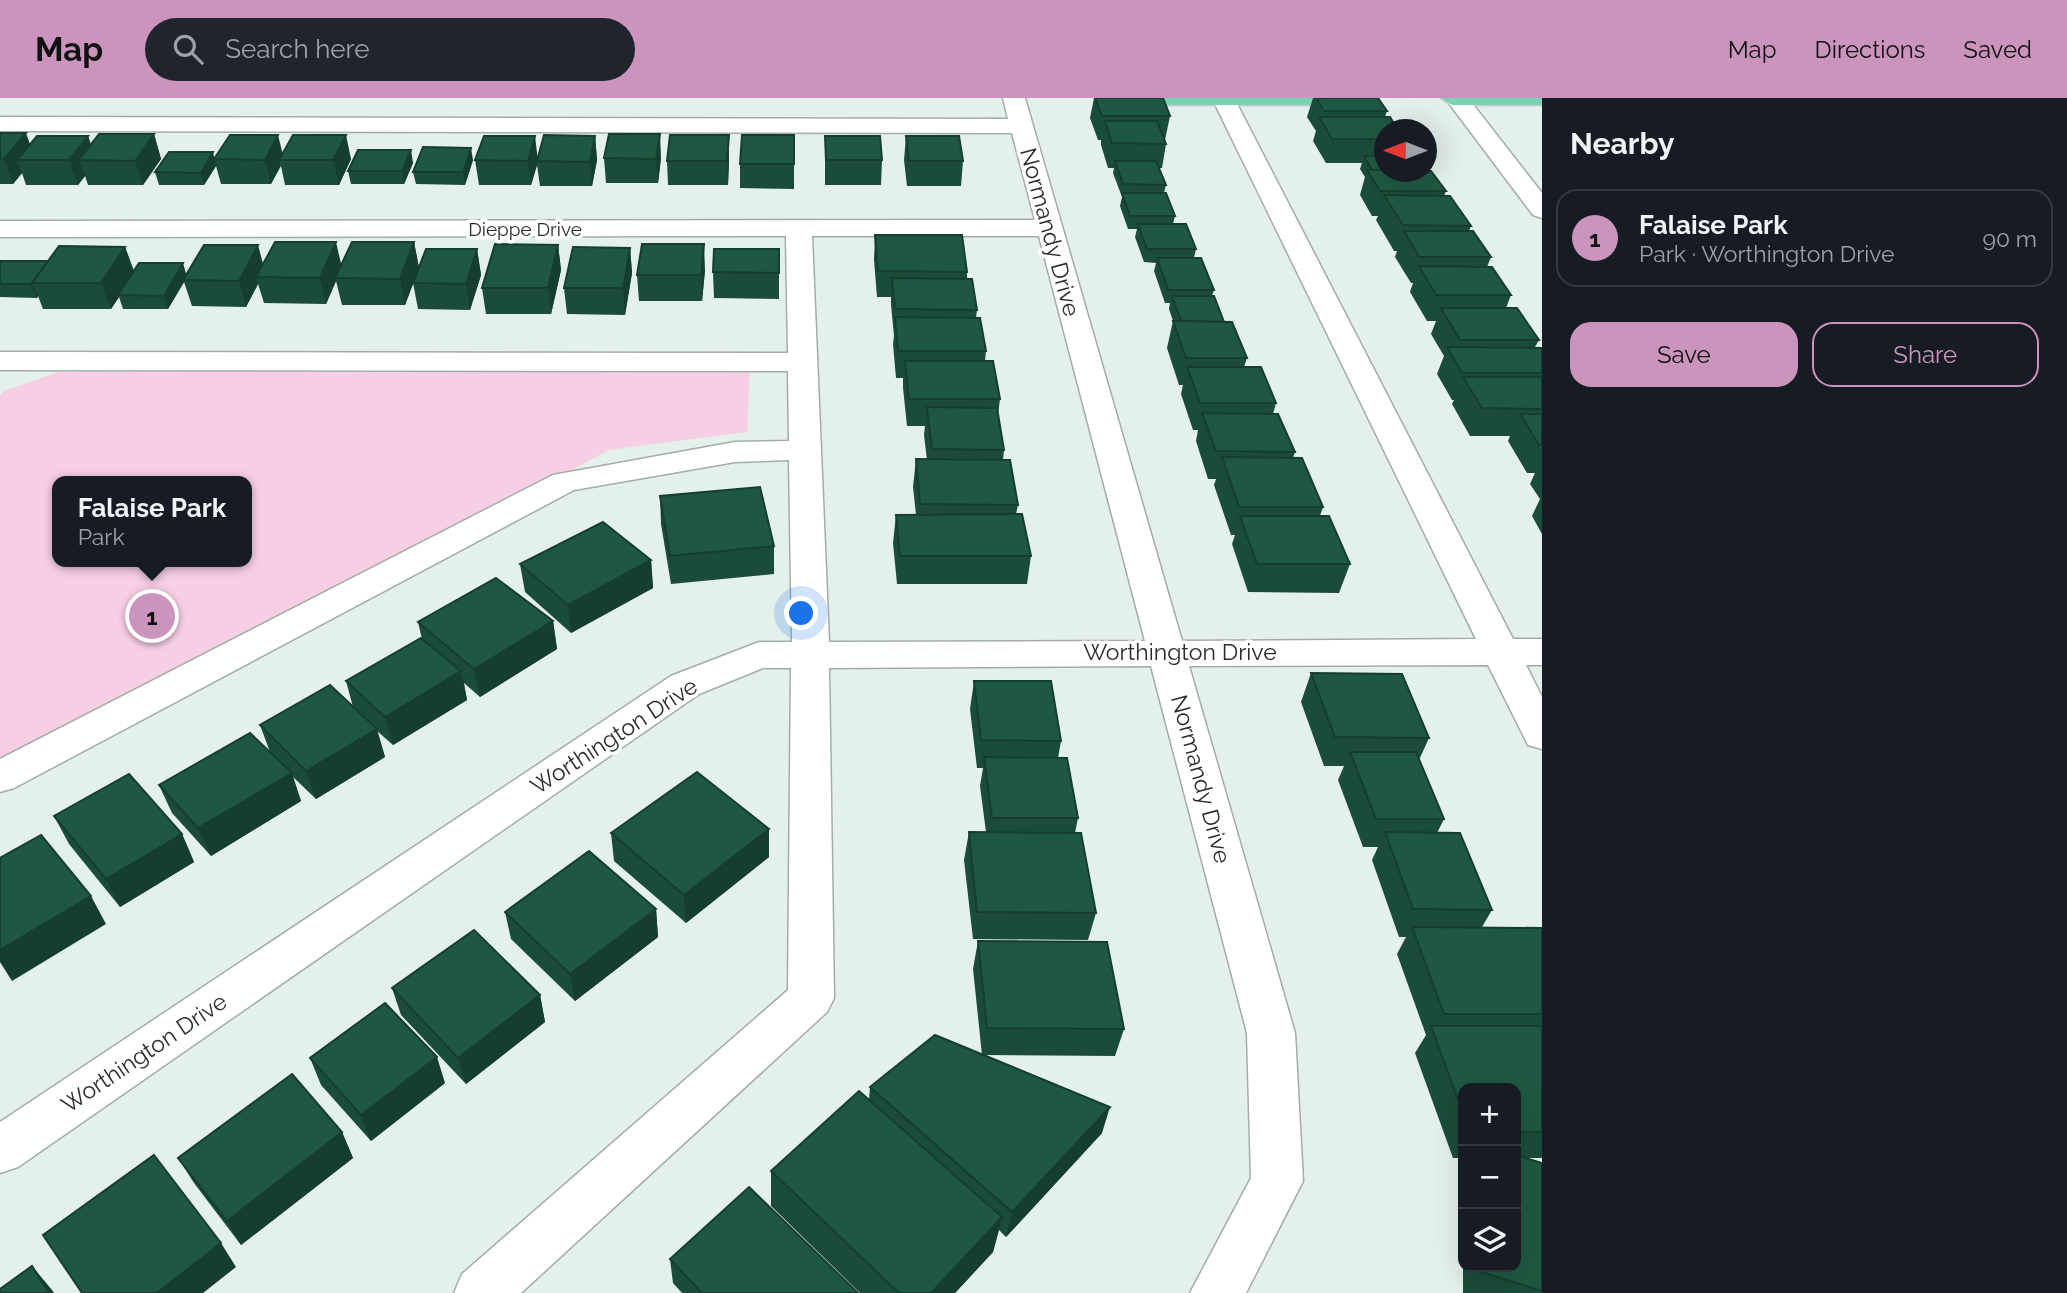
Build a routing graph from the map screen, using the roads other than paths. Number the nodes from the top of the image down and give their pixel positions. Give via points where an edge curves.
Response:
1 (1106, 98) edge
2 (1223, 98) edge
3 (1334, 98) edge
4 (1454, 98) edge
5 (1542, 99) edge
6 (1017, 112) edge
7 (0, 124) edge
8 (1542, 210) edge
9 (1049, 228) junction
10 (0, 229) edge
11 (799, 229) junction
12 (0, 361) edge
13 (802, 362) junction
14 (805, 450) junction
15 (1498, 651) junction
16 (810, 652) junction
17 (1542, 652) edge
18 (1166, 653) junction
19 (1542, 735) edge
20 (0, 777) edge
21 (0, 1150) edge
22 (481, 1293) edge
23 (1217, 1293) edge

1 - 2 main road
2 - 3 main road
2 - 15 street
4 - 5 main road
4 - 8 street
6 - 7 street
6 - 9 street, Normandy Drive
9 - 11 street, Dieppe Drive
9 - 18 street, Normandy Drive
10 - 11 street, Dieppe Drive
11 - 13 street
12 - 13 street
13 - 14 street
14 - 16 street
14 - 20 street via 736,452 565,482
15 - 17 street, Worthington Drive
15 - 18 street, Worthington Drive
15 - 19 street
16 - 18 street, Worthington Drive
16 - 21 street, Worthington Drive via 759,655 685,685
16 - 22 street via 811,998
18 - 23 street, Normandy Drive via 1271,1033 1276,1181

